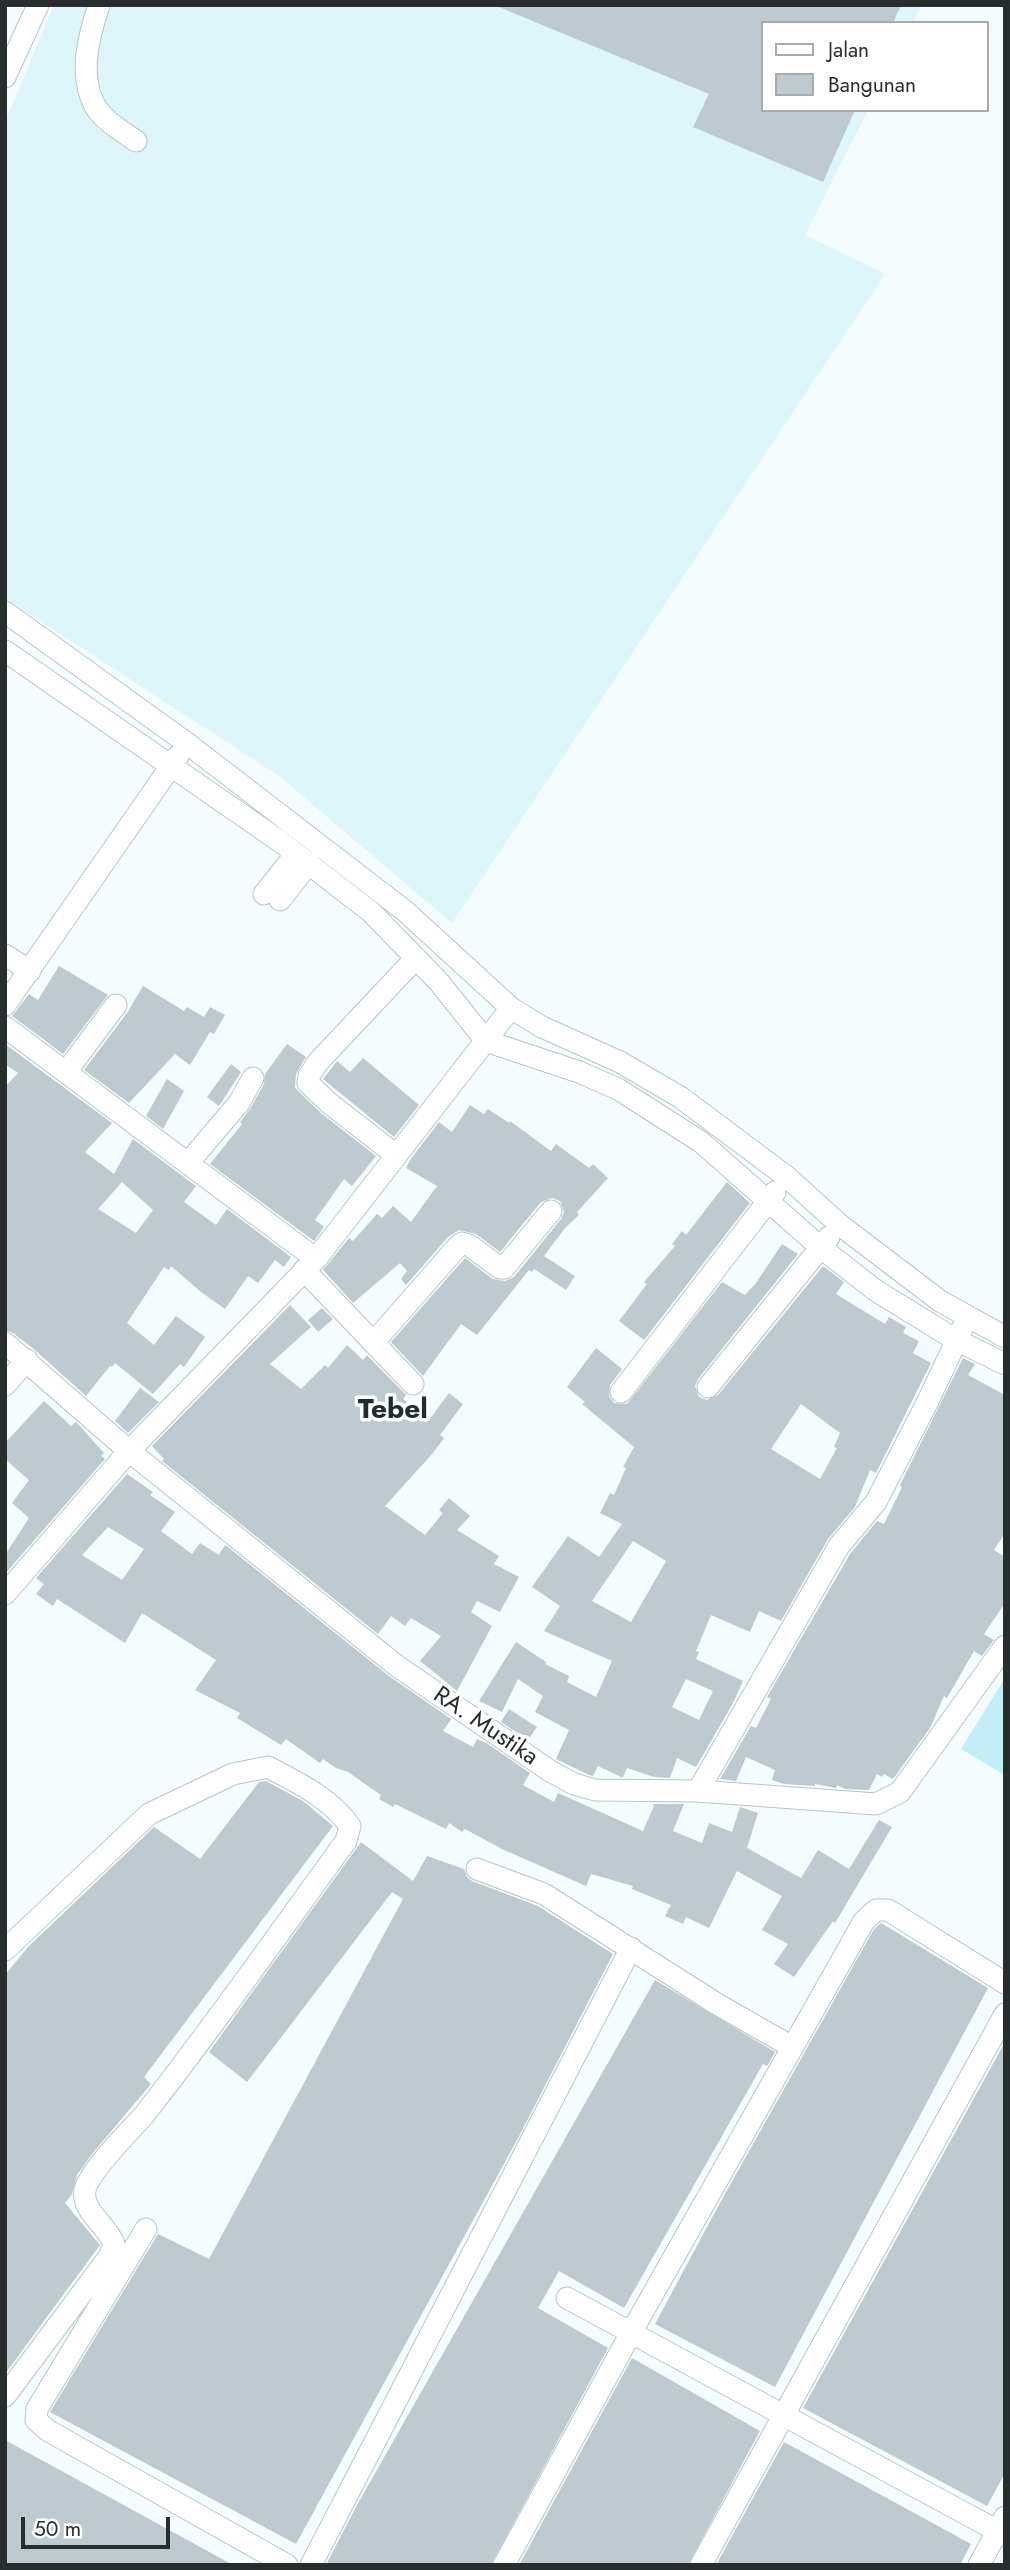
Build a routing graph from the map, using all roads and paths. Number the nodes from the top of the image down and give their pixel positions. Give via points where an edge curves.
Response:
1 (38, 5) edge
2 (99, 5) edge
3 (5, 77) edge
4 (136, 141) dead end
5 (5, 612) edge
6 (5, 651) edge
7 (179, 754) junction
8 (302, 858) junction
9 (272, 897) dead end
10 (5, 955) edge
11 (416, 958) junction
12 (30, 971) junction
13 (5, 1005) edge
14 (116, 1005) dead end
15 (498, 1025) junction
16 (5, 1027) edge
17 (66, 1072) junction
18 (253, 1078) dead end
19 (396, 1155) junction
20 (188, 1163) junction
21 (779, 1188) junction
22 (551, 1211) dead end
23 (830, 1236) junction
24 (310, 1264) junction
25 (962, 1328) junction
26 (1005, 1337) edge
27 (374, 1342) junction
28 (5, 1343) edge
29 (27, 1360) junction
30 (1005, 1364) edge
31 (413, 1384) dead end
32 (5, 1385) edge
33 (708, 1387) dead end
34 (621, 1392) dead end
35 (129, 1451) junction
36 (5, 1594) edge
37 (1005, 1646) edge
38 (698, 1791) junction
39 (477, 1869) dead end
40 (631, 1948) junction
41 (5, 1951) edge
42 (1005, 1983) edge
43 (1005, 2014) edge
44 (792, 2047) junction
45 (146, 2229) dead end
46 (567, 2298) dead end
47 (632, 2332) junction
48 (5, 2396) edge
49 (783, 2415) junction
50 (1002, 2528) edge
51 (288, 2565) edge
52 (311, 2565) edge
53 (504, 2565) edge
54 (701, 2565) edge
55 (979, 2565) edge

1 - 3 street
2 - 4 street via 89,35 89,85 95,106
5 - 7 street
6 - 7 street
7 - 8 street
7 - 12 street
7 - 15 street via 405,911
8 - 9 street
8 - 11 street via 371,912
10 - 12 street
11 - 15 street via 439,982
11 - 19 street via 318,1062 308,1079 329,1103
12 - 13 street
14 - 17 street
15 - 19 street
15 - 21 street via 618,1089
15 - 21 street via 542,1027 620,1062 680,1097
16 - 17 street
17 - 20 street
18 - 20 street via 239,1103
19 - 24 street
20 - 24 street
21 - 23 street
21 - 23 street
21 - 34 street
22 - 27 street via 504,1268 469,1245 458,1245
23 - 25 street via 940,1301
23 - 25 street via 875,1290
23 - 33 street
24 - 27 street
24 - 35 street
25 - 26 street
25 - 30 street
25 - 38 street via 876,1502 839,1546
27 - 31 street
28 - 29 street, RA. Mustika
29 - 32 street
29 - 35 street, RA. Mustika
35 - 36 street
35 - 38 street, RA. Mustika via 397,1666 550,1771 595,1790
37 - 38 street, RA. Mustika via 895,1796 876,1804
39 - 40 street via 544,1894
40 - 44 street
40 - 52 street
41 - 48 street via 149,1814 233,1774 268,1767 319,1794 350,1825 345,1841 198,2043 96,2170 85,2189 86,2204 111,2235 114,2244 109,2257
42 - 44 street via 888,1910 876,1910 864,1920
43 - 49 street
44 - 47 street
45 - 51 street via 37,2409 36,2420
46 - 47 street
47 - 49 street
47 - 53 street
49 - 50 street
49 - 54 street
50 - 55 street

